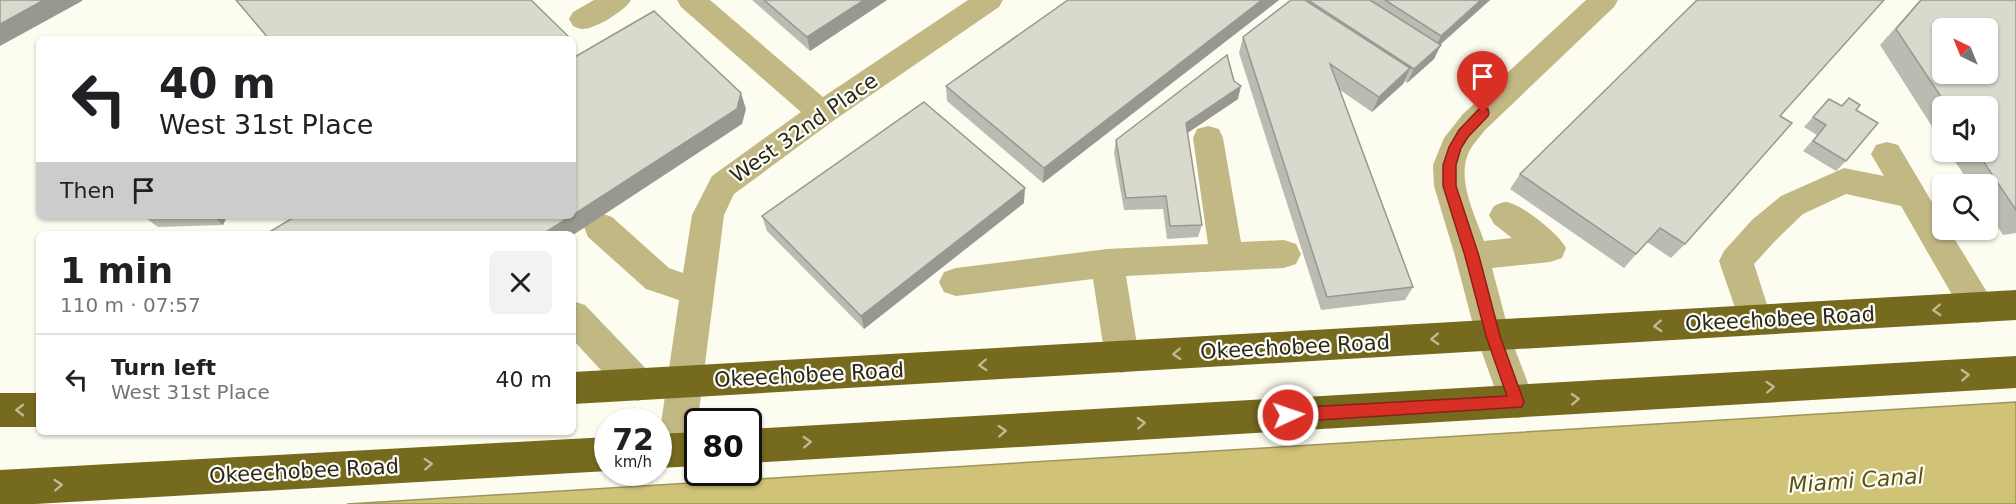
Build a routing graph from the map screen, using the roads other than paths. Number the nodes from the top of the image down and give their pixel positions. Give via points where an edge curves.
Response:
1 (617, 0) edge
2 (692, 0) edge
3 (989, 0) edge
4 (1604, 0) edge
5 (583, 19) dead end
6 (822, 113) junction
7 (1208, 138) dead end
8 (1887, 154) dead end
9 (1911, 195) junction
10 (1504, 215) dead end
11 (600, 227) dead end
12 (1284, 254) dead end
13 (1472, 256) junction
14 (1227, 257) junction
15 (1107, 263) junction
16 (956, 282) dead end
17 (698, 292) junction
18 (2016, 305) edge
19 (1978, 308) junction
20 (576, 319) edge
21 (1755, 320) junction
22 (1493, 336) junction
23 (1122, 357) junction
24 (2016, 372) edge
25 (686, 382) junction
26 (638, 385) junction
27 (576, 388) edge
28 (1517, 402) junction
29 (0, 410) edge
30 (36, 410) edge
31 (762, 445) edge
32 (677, 450) edge
33 (594, 455) edge
34 (0, 488) edge

1 - 5 street
2 - 6 street
3 - 6 street, West 32nd Place
4 - 13 street via 1474,122 1455,147 1449,165 1450,186
6 - 17 street, West 32nd Place via 723,185 708,215
7 - 14 street
8 - 9 street
9 - 19 street
9 - 21 street via 1844,181 1792,205 1736,261
10 - 13 street via 1550,248
11 - 17 street via 658,279
12 - 14 street
13 - 22 street
14 - 15 street
15 - 16 street
15 - 23 street
17 - 25 street, West 32nd Place
18 - 19 highway, Okeechobee Road
19 -> 21 highway, Okeechobee Road
20 - 26 street
21 -> 22 highway, Okeechobee Road
22 -> 23 highway, Okeechobee Road
22 - 28 street
23 -> 25 highway, Okeechobee Road
28 -> 24 highway
25 - 26 highway, Okeechobee Road
25 - 32 street, West 32nd Place
26 - 27 highway, Okeechobee Road
31 -> 28 highway
30 -> 29 highway
34 -> 33 highway, Okeechobee Road

